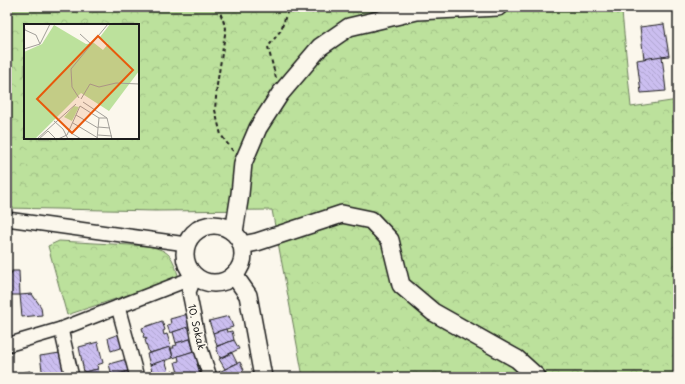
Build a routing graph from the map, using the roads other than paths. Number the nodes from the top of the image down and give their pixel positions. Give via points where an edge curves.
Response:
1 (498, 7) edge
2 (7, 220) edge
3 (238, 239) junction
4 (186, 244) junction
5 (234, 275) junction
6 (195, 277) junction
7 (118, 307) junction
8 (61, 329) junction
9 (7, 344) edge
10 (72, 377) edge
11 (137, 377) edge
12 (210, 377) edge
13 (263, 377) edge
14 (537, 377) edge

1 - 3 street via 417,11 349,27 320,47 280,94 258,128 243,163
2 - 4 street
3 - 4 street via 225,226 216,224 198,229
3 - 5 street via 243,253 242,262
3 - 14 street via 258,242 342,214 371,220 390,240 401,285 433,312 517,359
4 - 6 street via 185,262
5 - 6 street via 223,281 211,283
5 - 13 street via 248,295
6 - 7 street
6 - 12 street, 10. Sokak via 189,292 200,346
7 - 8 street
7 - 11 street
8 - 9 street
8 - 10 street

